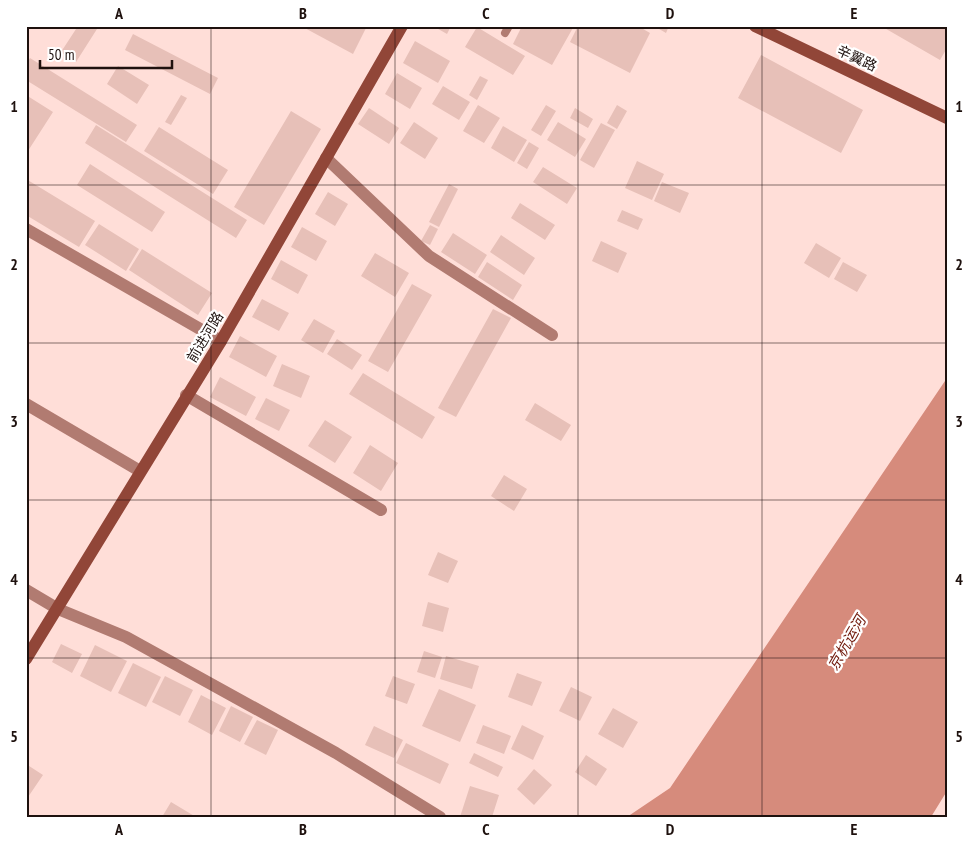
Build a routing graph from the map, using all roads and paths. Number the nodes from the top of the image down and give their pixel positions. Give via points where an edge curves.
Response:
1 (402, 26) edge
2 (755, 26) edge
3 (947, 118) edge
4 (326, 158) junction
5 (26, 228) edge
6 (552, 335) dead end
7 (221, 341) junction
8 (186, 395) junction
9 (26, 404) edge
10 (140, 471) junction
11 (381, 510) dead end
12 (26, 590) edge
13 (58, 609) junction
14 (26, 659) edge
15 (440, 817) edge

1 - 4 street, 前进河路
2 - 3 street, 辛翼路
4 - 6 street via 429,256
4 - 7 street, 前进河路
5 - 7 street
7 - 8 street, 前进河路
8 - 10 street, 前进河路
8 - 11 street
9 - 10 street
10 - 13 street, 前进河路
12 - 13 street
13 - 14 street, 前进河路
13 - 15 street via 126,637 336,753

